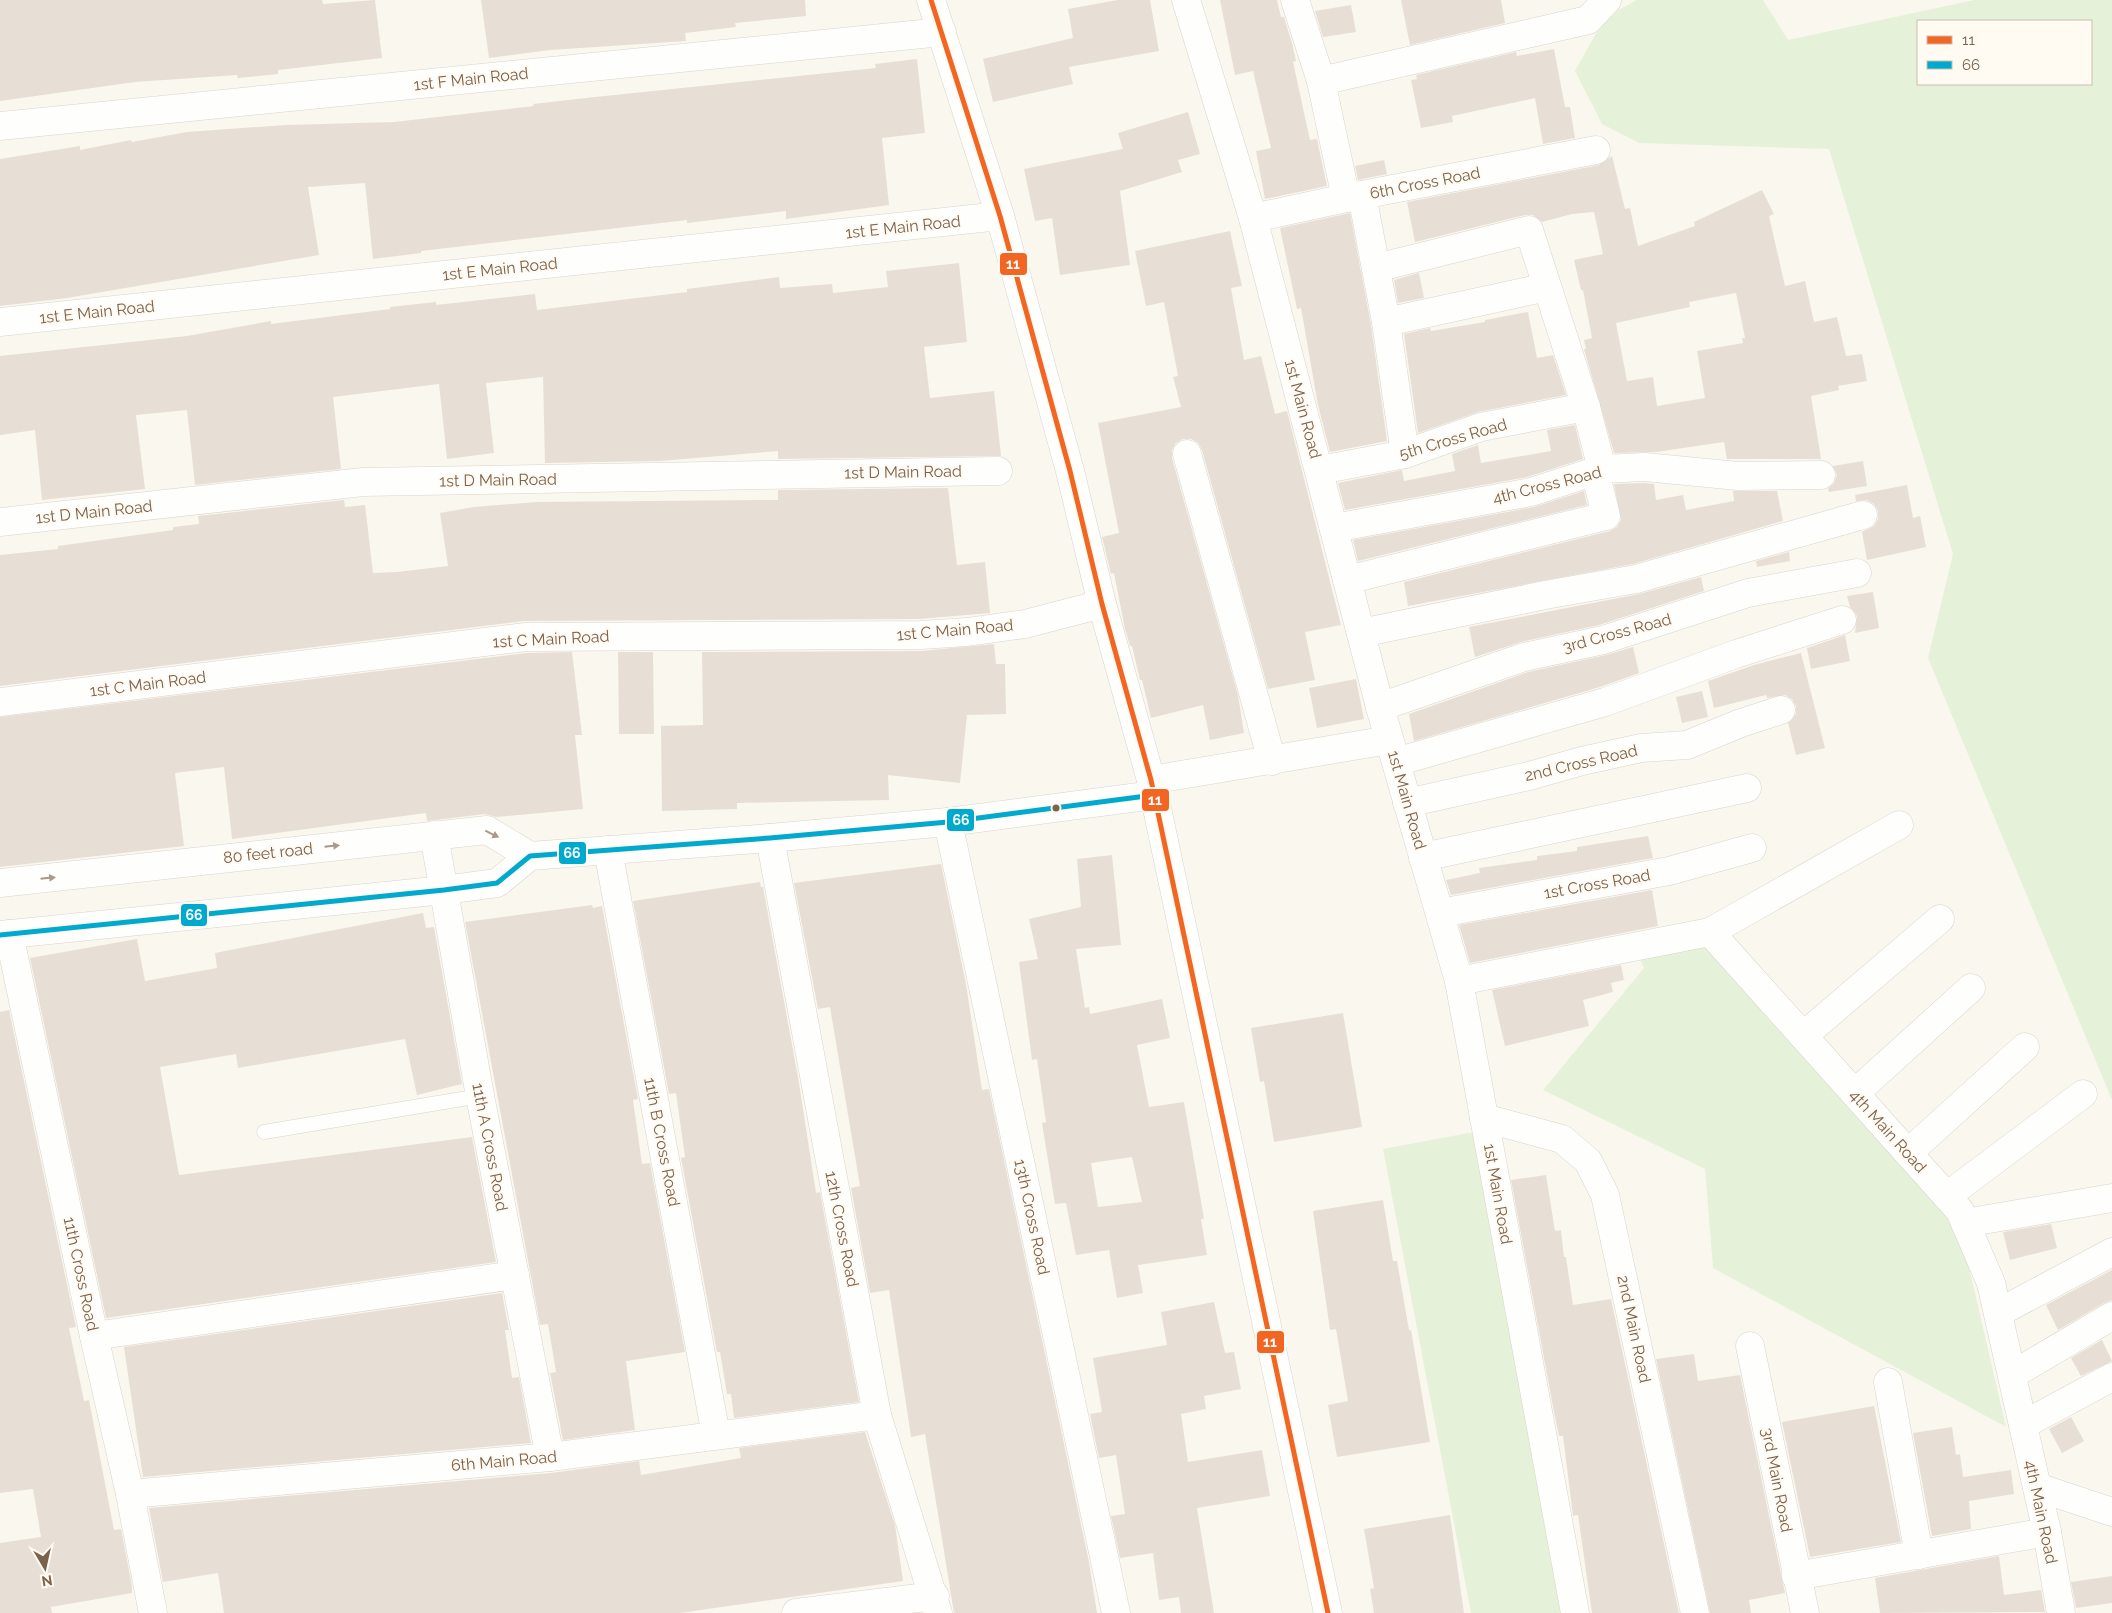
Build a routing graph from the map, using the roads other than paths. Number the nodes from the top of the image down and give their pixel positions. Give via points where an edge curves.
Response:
1 (931, 0) edge
2 (1186, 0) edge
3 (1295, 0) edge
4 (1607, 0) edge
5 (942, 32) junction
6 (1320, 81) junction
7 (0, 126) edge
8 (1596, 150) dead end
9 (1354, 197) junction
10 (1000, 216) junction
11 (1253, 218) junction
12 (1376, 268) junction
13 (1547, 287) junction
14 (0, 322) edge
15 (1386, 322) junction
16 (1586, 407) junction
17 (1187, 454) dead end
18 (1405, 454) junction
19 (998, 470) dead end
20 (1320, 470) junction
21 (1598, 470) junction
22 (1821, 475) dead end
23 (1862, 515) dead end
24 (0, 522) edge
25 (1334, 528) junction
26 (1857, 573) dead end
27 (1347, 580) junction
28 (1102, 604) junction
29 (1842, 620) dead end
30 (1361, 633) junction
31 (0, 702) edge
32 (1380, 706) junction
33 (1781, 710) dead end
34 (1392, 751) junction
35 (1272, 761) junction
36 (1153, 788) junction
37 (1747, 788) dead end
38 (1407, 803) junction
39 (948, 822) junction
40 (1900, 825) dead end
41 (434, 835) junction
42 (770, 838) junction
43 (1752, 848) dead end
44 (608, 850) junction
45 (530, 856) junction
46 (1423, 857) junction
47 (0, 883) edge
48 (444, 890) junction
49 (1440, 912) junction
50 (1940, 919) dead end
51 (1710, 932) junction
52 (5, 935) edge
53 (1459, 981) junction
54 (1971, 988) dead end
55 (1803, 1036) junction
56 (2025, 1047) dead end
57 (1855, 1094) junction
58 (2083, 1094) dead end
59 (480, 1096) junction
60 (1484, 1118) junction
61 (264, 1132) dead end
62 (1908, 1153) junction
63 (1947, 1196) junction
64 (2112, 1198) edge
65 (1965, 1223) junction
66 (2112, 1252) edge
67 (516, 1275) junction
68 (1998, 1313) junction
69 (2112, 1316) edge
70 (94, 1336) junction
71 (1750, 1346) dead end
72 (2012, 1375) junction
73 (2112, 1377) edge
74 (1888, 1382) dead end
75 (877, 1415) junction
76 (2023, 1425) junction
77 (716, 1434) junction
78 (550, 1457) junction
79 (2037, 1487) junction
80 (130, 1494) junction
81 (2112, 1512) edge
82 (2047, 1532) junction
83 (1919, 1555) junction
84 (1796, 1576) junction
85 (936, 1605) edge
86 (153, 1613) edge
87 (796, 1613) edge
88 (1116, 1613) edge
89 (1328, 1613) edge
90 (1574, 1613) edge
91 (1696, 1613) edge
92 (1805, 1613) edge
93 (2061, 1613) edge

1 - 5 street
2 - 11 street, 1st Main Road
3 - 6 street
4 - 6 street via 1588,20
5 - 7 street, 1st F Main Road
5 - 10 street
6 - 9 street
8 - 9 street, 6th Cross Road
9 - 11 street, 6th Cross Road
9 - 12 street
10 - 14 street, 1st E Main Road
10 - 28 street via 1070,471
11 - 20 street, 1st Main Road
12 - 13 street via 1529,230
12 - 15 street
13 - 15 street
13 - 16 street
15 - 18 street
16 - 18 street, 5th Cross Road via 1481,427
16 - 21 street
17 - 35 street
18 - 20 street, 5th Cross Road
19 - 24 street, 1st D Main Road via 363,482
20 - 25 street, 1st Main Road
21 - 22 street, 4th Cross Road via 1645,467 1738,476
21 - 25 street, 4th Cross Road via 1531,492
21 - 27 street via 1606,516
23 - 30 street via 1636,580
25 - 27 street, 1st Main Road
26 - 32 street, 3rd Cross Road via 1748,593 1603,640 1524,657
27 - 30 street, 1st Main Road
28 - 31 street, 1st C Main Road via 1025,624 921,635 526,637
28 - 36 street
29 - 34 street via 1736,654 1605,702
30 - 32 street, 1st Main Road
32 - 34 street, 1st Main Road
33 - 38 street, 2nd Cross Road via 1687,745 1641,748
34 - 35 street
34 - 38 street, 1st Main Road
35 - 36 street
36 - 39 street
36 - 89 street
37 - 46 street
38 - 46 street, 1st Main Road
39 - 42 street
39 - 88 street, 13th Cross Road
40 - 51 street
41 -> 45 street, 80 feet road via 487,830
47 -> 41 street, 80 feet road
41 - 48 street, 11th A Cross Road
42 - 44 street
42 - 75 street, 12th Cross Road
43 - 49 street, 1st Cross Road via 1670,871
44 - 45 street
44 - 77 street, 11th B Cross Road
45 - 48 street via 497,883
46 - 49 street, 1st Main Road
48 - 52 street
48 - 59 street, 11th A Cross Road
49 - 53 street, 1st Main Road
50 - 55 street
51 - 53 street
51 - 55 street, 4th Main Road
52 - 70 street, 11th Cross Road
53 - 60 street, 1st Main Road
54 - 57 street
55 - 57 street, 4th Main Road
56 - 62 street
57 - 62 street, 4th Main Road
58 - 63 street
59 - 61 lane
59 - 67 street, 11th A Cross Road
60 - 90 street, 1st Main Road
60 - 91 street, 2nd Main Road via 1562,1139 1588,1161 1605,1195
62 - 63 street, 4th Main Road
63 - 65 street, 4th Main Road
64 - 65 street
65 - 68 street, 4th Main Road via 1991,1283
66 - 68 street
67 - 70 street
67 - 78 street, 11th A Cross Road
68 - 72 street, 4th Main Road
69 - 72 street
70 - 80 street, 11th Cross Road
71 - 84 street, 3rd Main Road
72 - 76 street, 4th Main Road
73 - 76 street
74 - 83 street
75 - 77 street, 6th Main Road
75 - 85 street, 12th Cross Road
76 - 79 street, 4th Main Road
77 - 78 street, 6th Main Road
78 - 80 street, 6th Main Road
79 - 81 street
79 - 82 street, 4th Main Road
80 - 86 street, 11th Cross Road
82 - 83 street
82 - 93 street, 4th Main Road
83 - 84 street
84 - 92 street, 3rd Main Road
85 - 87 street

